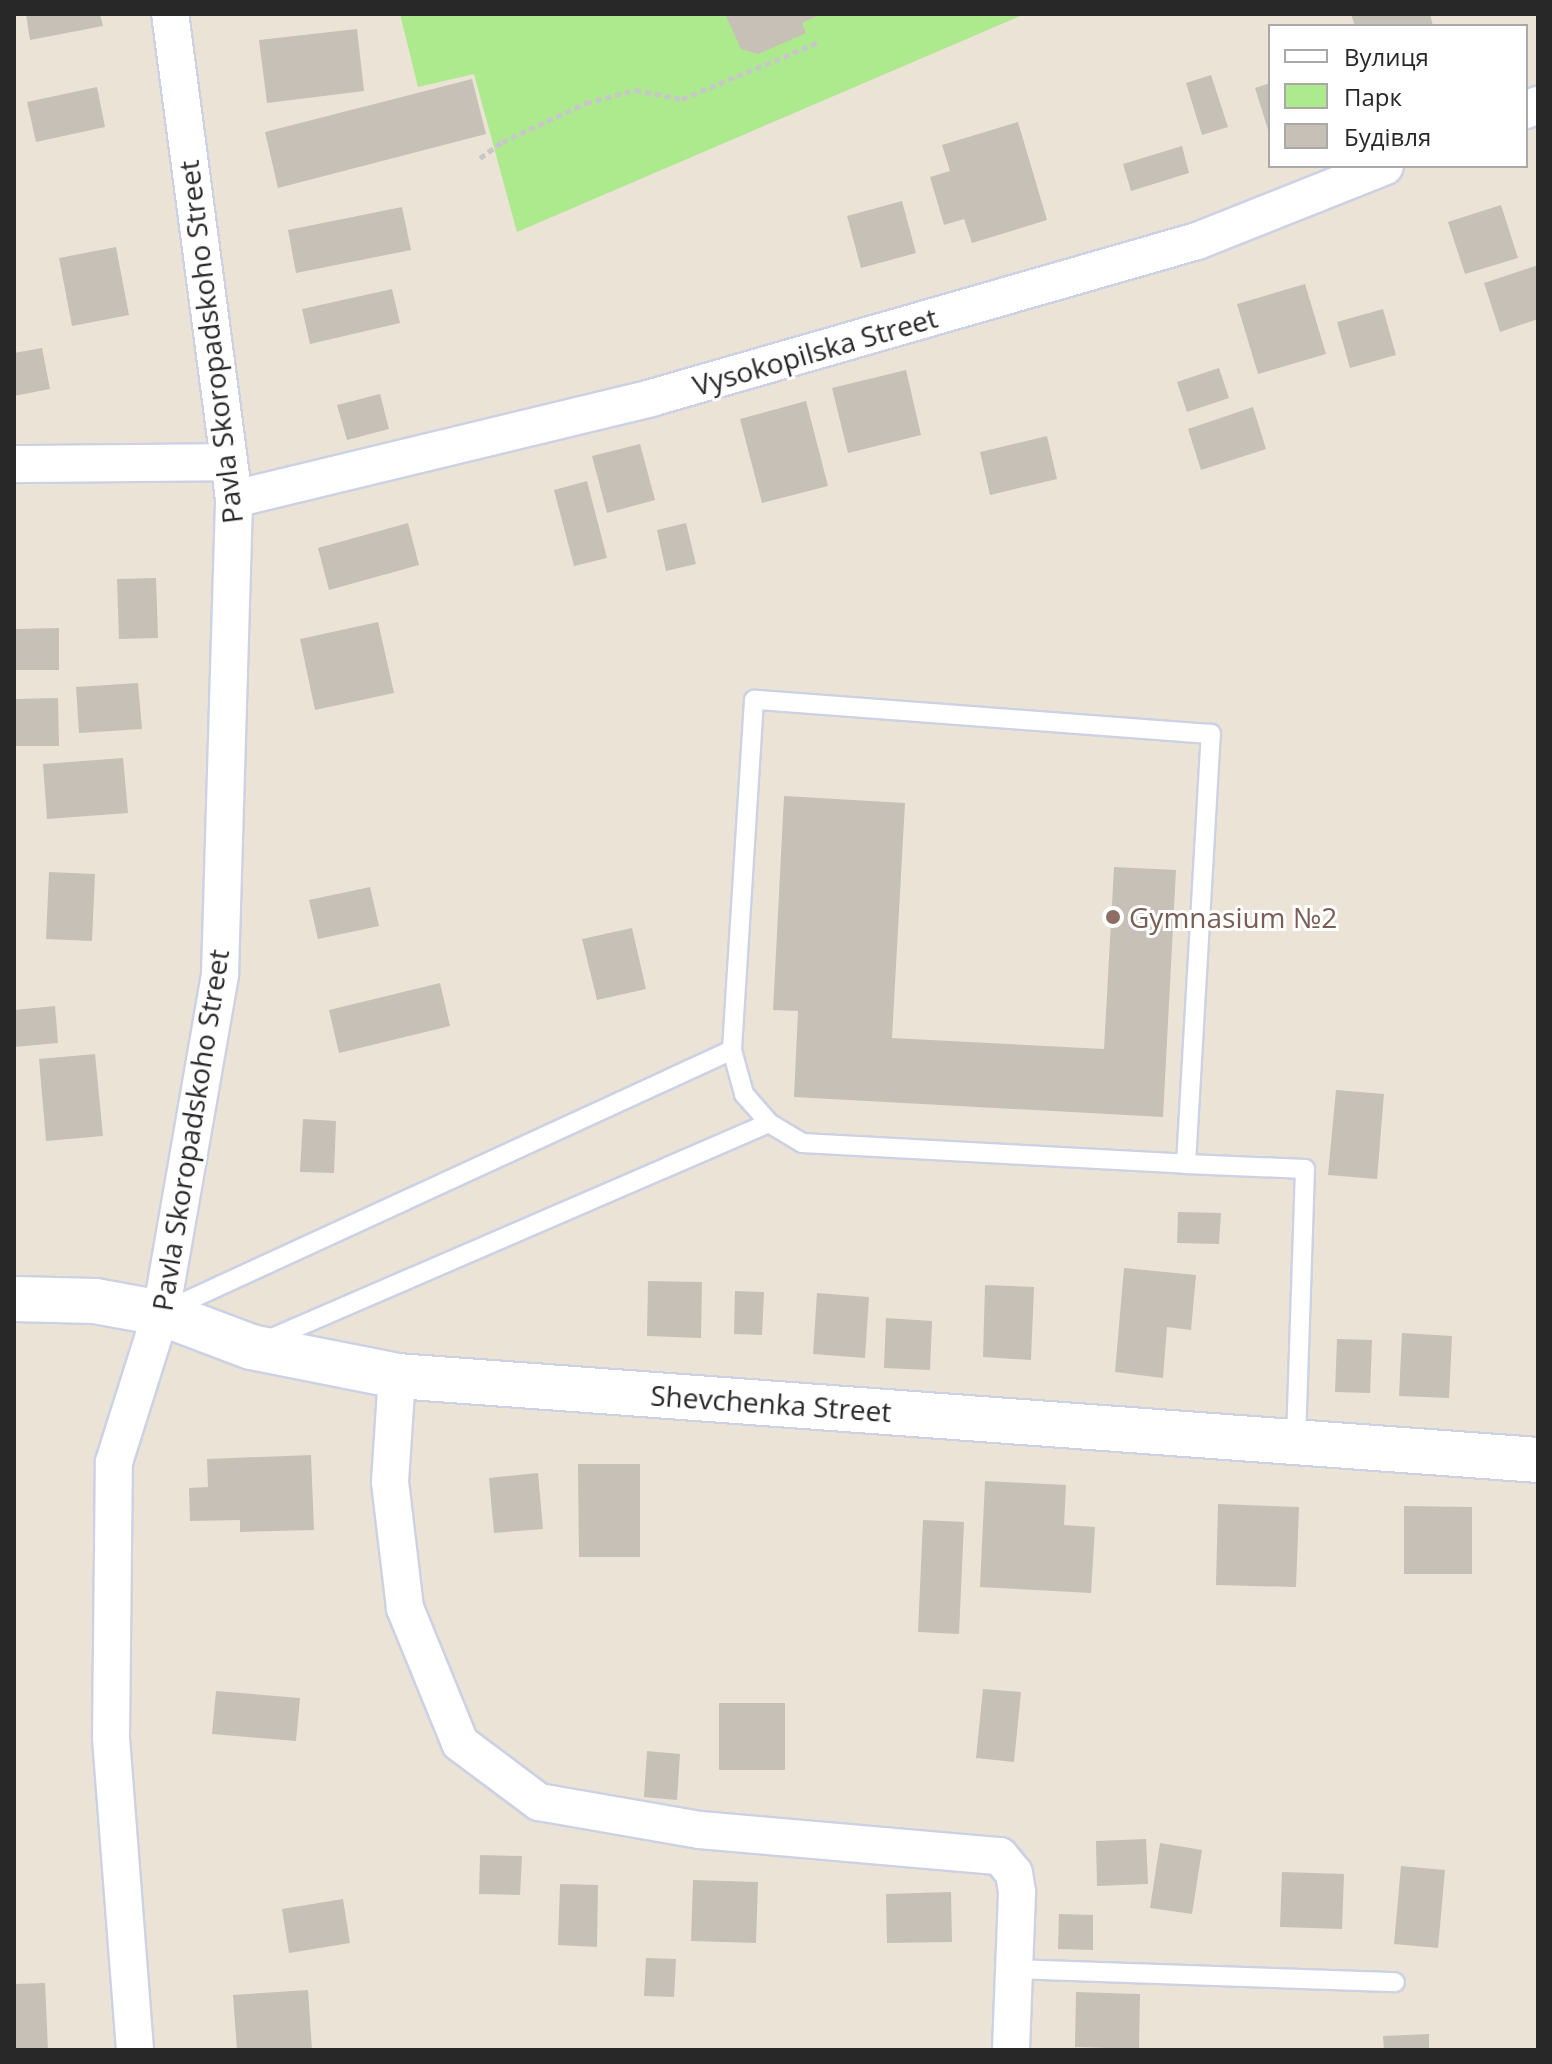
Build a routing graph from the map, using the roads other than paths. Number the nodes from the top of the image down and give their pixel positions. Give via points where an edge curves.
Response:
1 (170, 14) edge
2 (1380, 168) edge
3 (229, 462) junction
4 (14, 464) edge
5 (234, 499) junction
6 (732, 1050) junction
7 (769, 1123) junction
8 (1186, 1164) junction
9 (14, 1299) edge
10 (161, 1313) junction
11 (251, 1347) junction
12 (397, 1376) junction
13 (1296, 1442) junction
14 (1538, 1460) edge
15 (1015, 1969) junction
16 (1395, 1982) dead end
17 (135, 2050) edge
18 (1011, 2050) edge

1 - 3 street, Pavla Skoropadskoho Street
2 - 5 street, Vysokopilska Street via 1197,241 651,398
3 - 4 street
3 - 5 street, Pavla Skoropadskoho Street
5 - 10 street, Pavla Skoropadskoho Street via 220,974
6 - 7 lane via 744,1094
6 - 8 lane via 754,700 1211,734
6 - 10 lane
7 - 8 lane via 802,1143
7 - 11 lane
8 - 13 lane via 1305,1169
9 - 10 street, Shevchenka Street via 95,1301
10 - 11 street, Shevchenka Street
10 - 17 street, Pavla Skoropadskoho Street via 114,1462 111,1738
11 - 12 street, Shevchenka Street
12 - 13 street, Shevchenka Street
12 - 15 street via 390,1482 405,1608 460,1743 539,1802 700,1830 1000,1856 1014,1873 1017,1893
13 - 14 street, Shevchenka Street
15 - 16 lane
15 - 18 street

